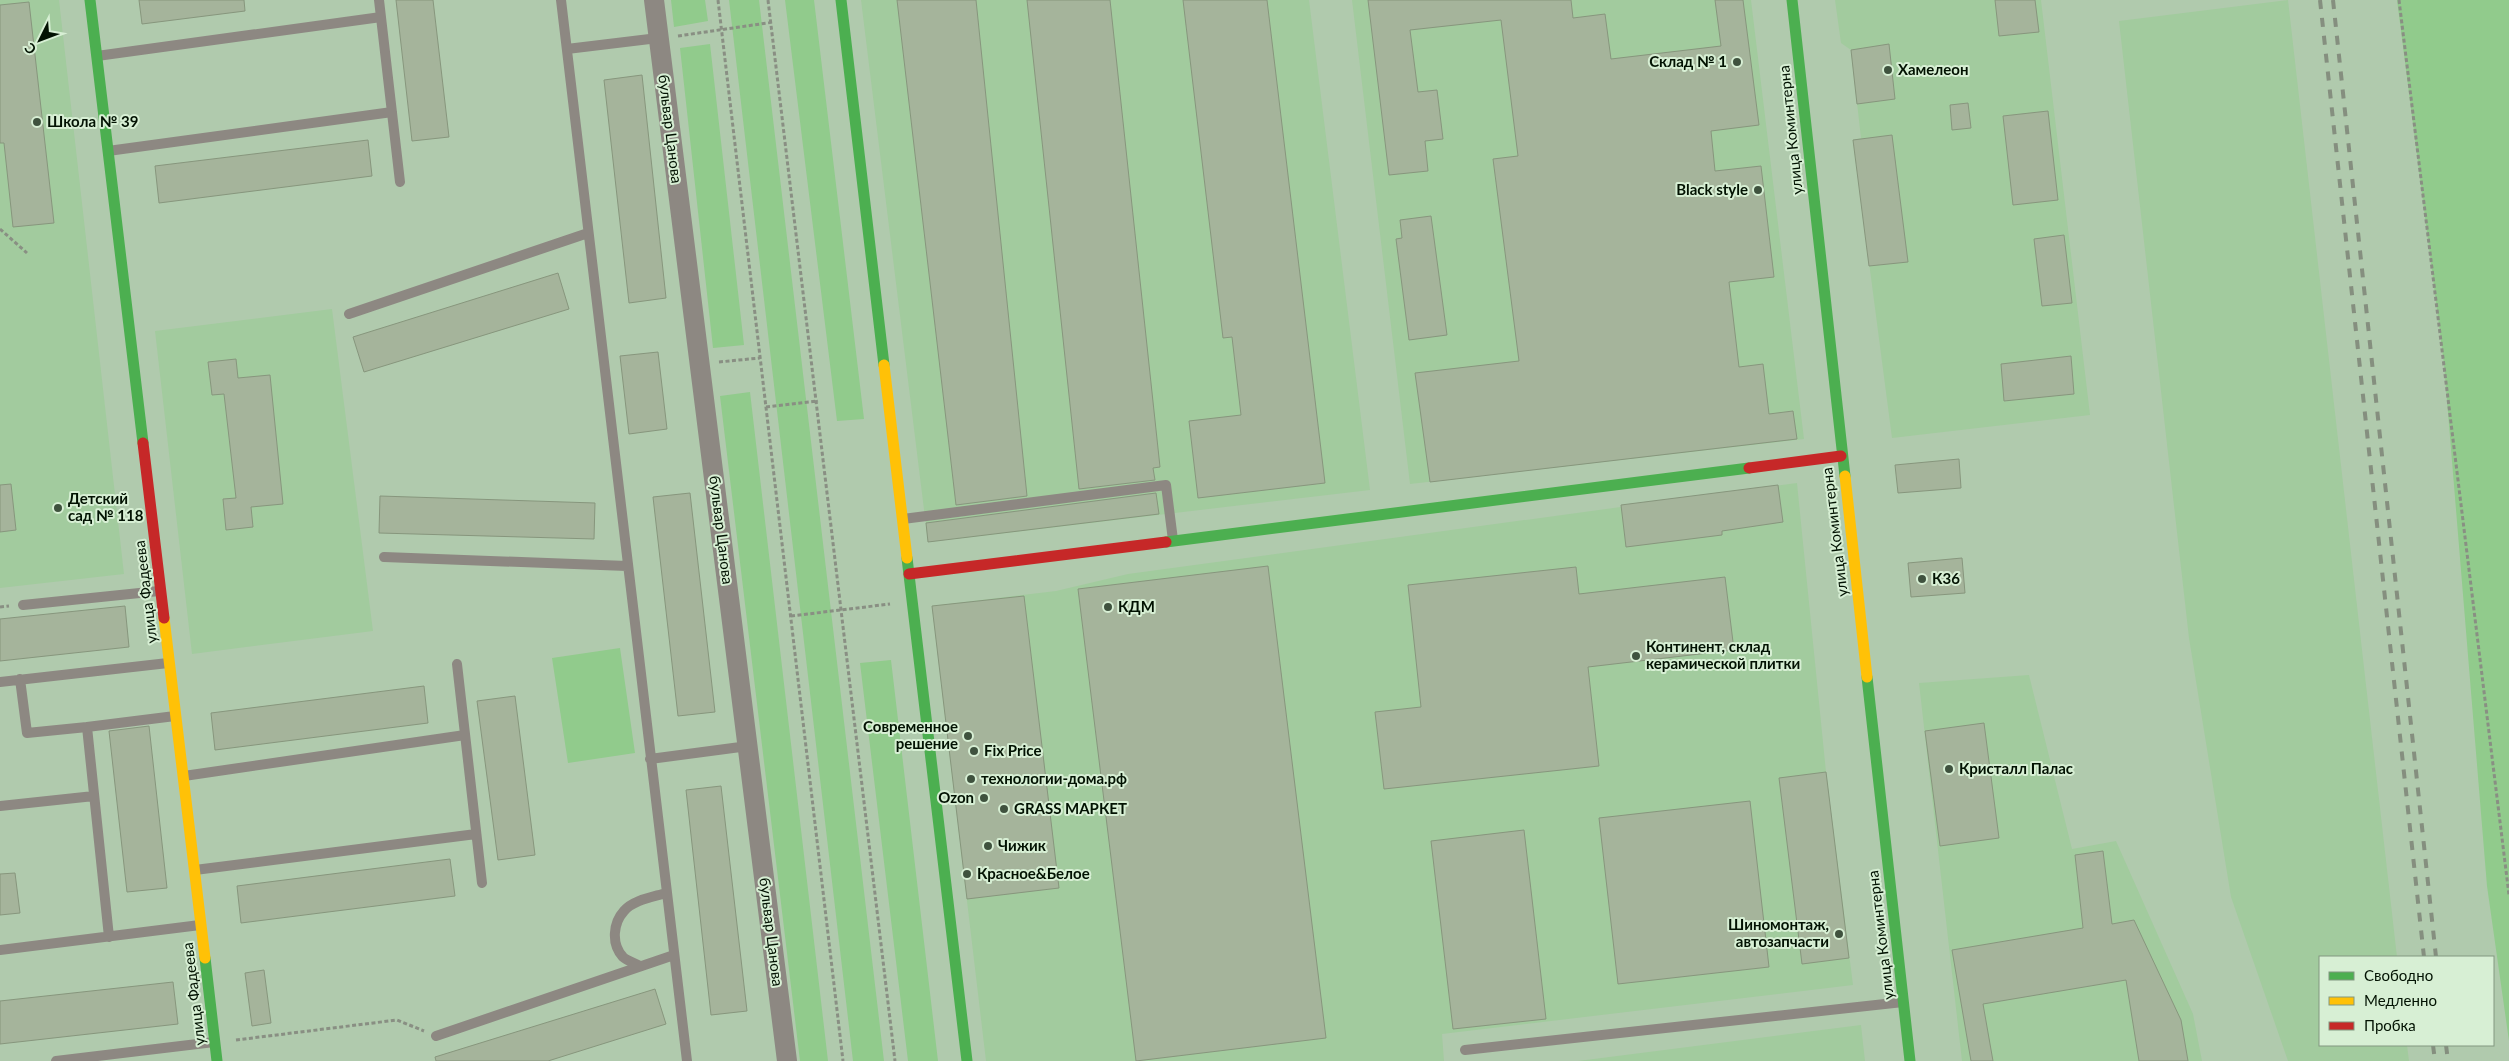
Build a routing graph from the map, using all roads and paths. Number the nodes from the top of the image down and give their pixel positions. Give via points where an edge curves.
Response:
1 (90, 0) edge
2 (379, 0) edge
3 (562, 0) edge
4 (654, 0) edge
5 (718, 0) edge
6 (768, 0) edge
7 (841, 0) edge
8 (1792, 0) edge
9 (2399, 0) edge
10 (381, 17) junction
11 (773, 23) junction
12 (722, 30) junction
13 (659, 38) junction
14 (567, 49) junction
15 (97, 56) junction
16 (392, 112) junction
17 (108, 151) junction
18 (400, 182) dead end
19 (0, 229) edge
20 (588, 234) junction
21 (27, 253) dead end
22 (349, 314) dead end
23 (760, 358) junction
24 (700, 364) junction
25 (818, 401) junction
26 (766, 407) junction
27 (1842, 456) junction
28 (903, 519) junction
29 (1173, 541) junction
30 (384, 557) dead end
31 (627, 566) junction
32 (909, 574) junction
33 (161, 591) junction
34 (896, 603) dead end
35 (23, 605) dead end
36 (841, 610) junction
37 (791, 616) junction
38 (169, 663) junction
39 (457, 664) dead end
40 (20, 679) junction
41 (0, 682) edge
42 (176, 716) junction
43 (87, 727) junction
44 (465, 735) junction
45 (748, 746) junction
46 (650, 759) junction
47 (183, 776) junction
48 (94, 796) junction
49 (0, 806) edge
50 (476, 834) junction
51 (194, 870) junction
52 (482, 884) dead end
53 (666, 893) junction
54 (2509, 895) edge
55 (200, 925) junction
56 (109, 937) junction
57 (0, 950) edge
58 (674, 955) junction
59 (640, 966) junction
60 (1904, 1002) junction
61 (436, 1036) joint
62 (214, 1042) junction
63 (1465, 1050) dead end
64 (56, 1061) edge
65 (217, 1061) edge
66 (687, 1061) edge
67 (787, 1061) edge
68 (843, 1061) edge
69 (895, 1061) edge
70 (967, 1061) edge
71 (1910, 1061) edge

1 - 15 street, улица Фадеева
2 - 10 lane
3 - 14 lane
4 - 13 street, бульвар Цанова
5 - 12 path
6 - 11 path
7 - 28 street
8 - 27 street, улица Коминтерна
9 - 54 path
10 - 15 lane
10 - 16 lane
11 - 12 path
11 - 25 path
12 - 13 path
12 - 23 path
13 - 14 lane
13 - 24 street, бульвар Цанова
14 - 20 lane
15 - 17 street, улица Фадеева
16 - 17 lane
16 - 18 lane
17 - 33 street, улица Фадеева
19 - 21 path
20 - 22 lane
20 - 31 lane
23 - 24 path
23 - 26 path
24 - 45 street, бульвар Цанова
25 - 26 path
25 - 36 path
26 - 37 path
27 - 29 street
27 - 60 street, улица Коминтерна
28 - 29 lane via 1166,485
28 - 32 street
29 - 32 street
30 - 31 lane
31 - 46 lane
32 - 70 street
33 - 35 lane
33 - 38 street, улица Фадеева
34 - 36 path
36 - 37 path
36 - 69 path
37 - 68 path
38 - 40 lane
38 - 42 street, улица Фадеева
39 - 44 lane
40 - 41 lane
40 - 43 lane via 27,733
42 - 43 lane
42 - 47 street, улица Фадеева
43 - 48 lane
44 - 47 lane
44 - 50 lane
45 - 46 lane
45 - 67 street, бульвар Цанова
46 - 53 lane
47 - 51 street, улица Фадеева
48 - 49 lane
48 - 56 lane
50 - 51 lane
50 - 52 lane
51 - 55 street, улица Фадеева
53 - 58 lane
53 - 59 lane via 624,910 616,926 614,942 623,957
55 - 56 lane
55 - 62 street, улица Фадеева
56 - 57 lane
58 - 59 lane
58 - 66 lane
59 - 61 lane
60 - 63 lane
60 - 71 street, улица Коминтерна
61 - 62 path via 397,1020
62 - 64 lane
62 - 65 street, улица Фадеева

